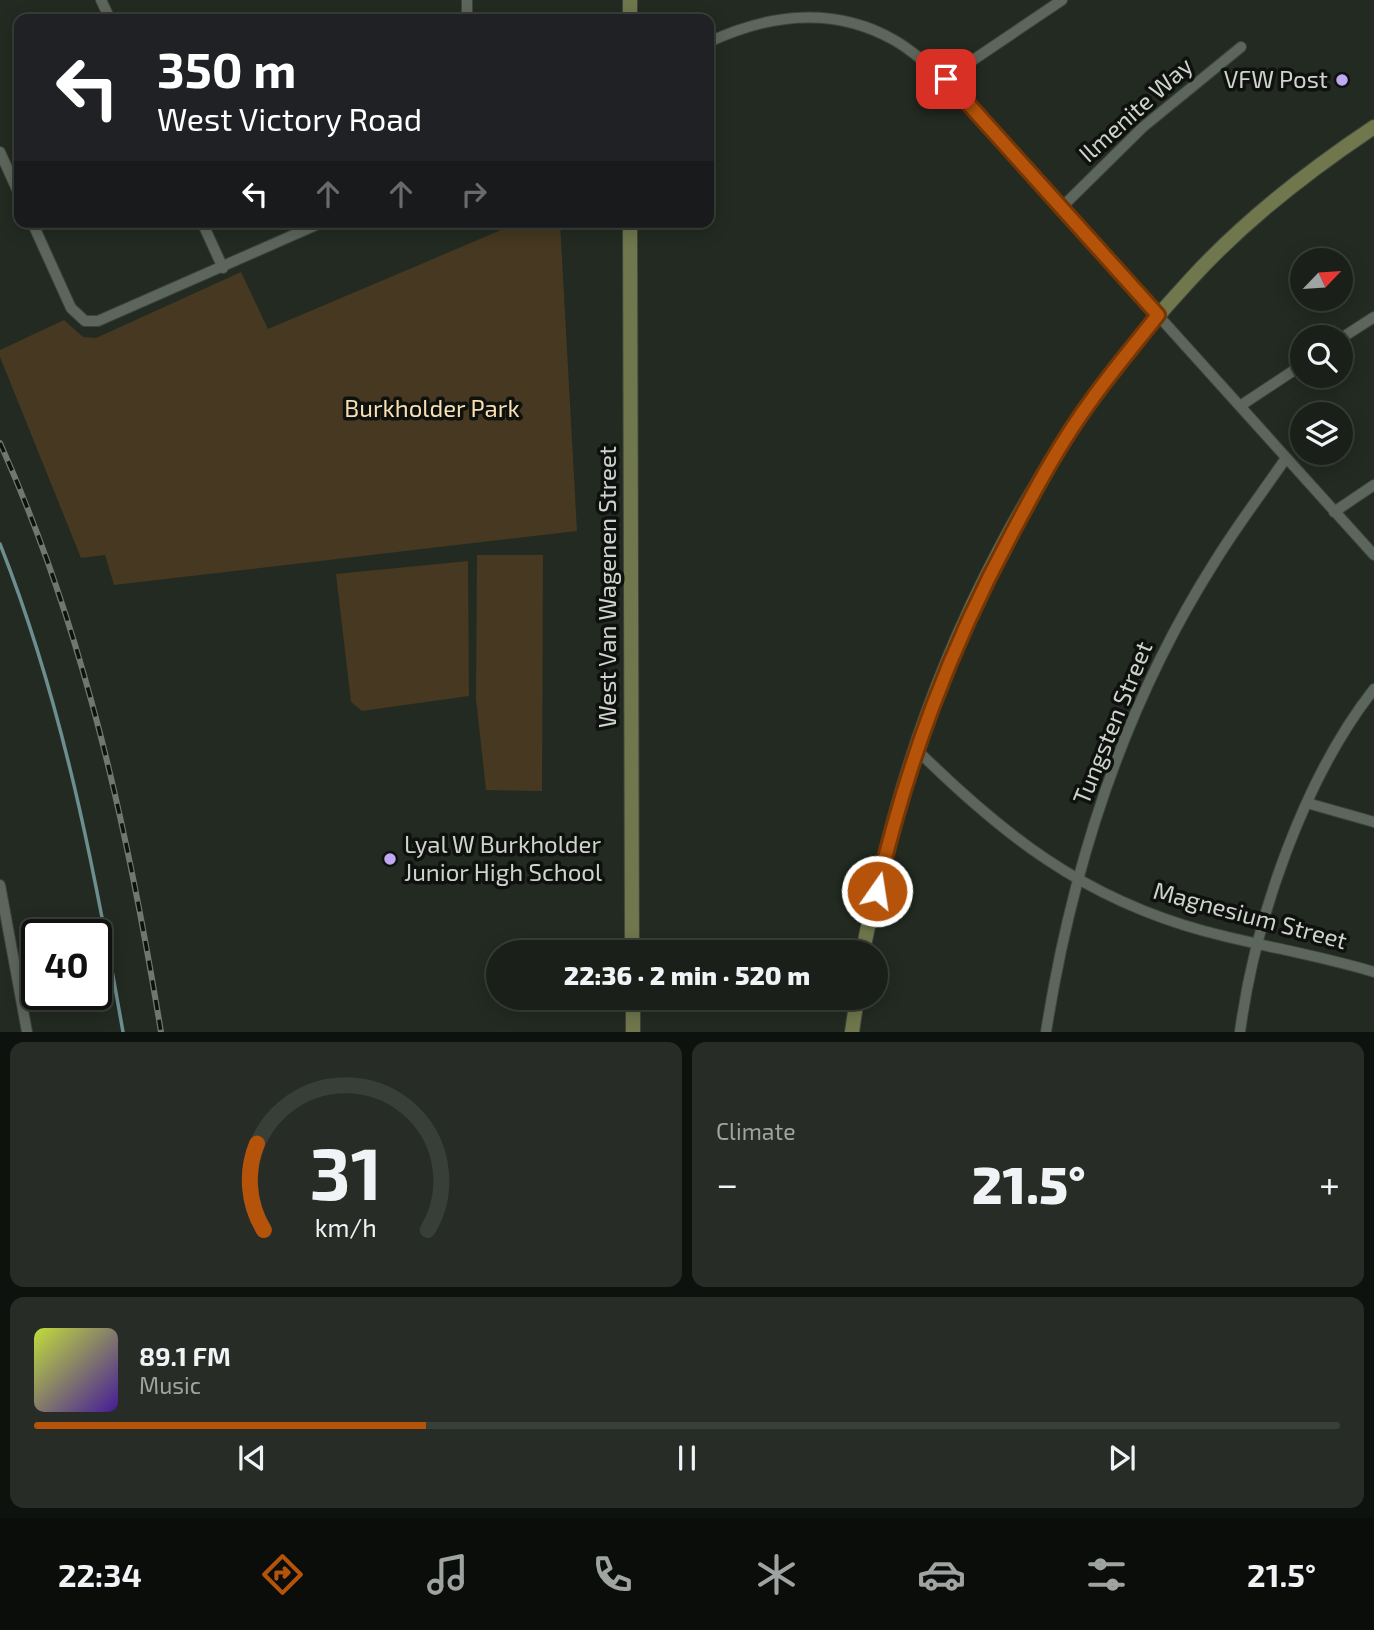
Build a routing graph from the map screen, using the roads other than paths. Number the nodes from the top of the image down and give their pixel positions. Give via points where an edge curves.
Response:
1 (1062, 0) edge
2 (714, 40) edge
3 (1241, 47) dead end
4 (946, 79) junction
5 (1374, 127) edge
6 (0, 152) edge
7 (14, 183) edge
8 (1062, 207) junction
9 (35, 228) edge
10 (205, 228) edge
11 (310, 228) edge
12 (629, 228) edge
13 (223, 268) junction
14 (1158, 315) junction
15 (1374, 317) edge
16 (1353, 331) edge
17 (1290, 373) edge
18 (1240, 406) junction
19 (1286, 457) junction
20 (1374, 485) edge
21 (1334, 512) junction
22 (1374, 555) edge
23 (1374, 689) edge
24 (916, 749) junction
25 (1307, 803) junction
26 (1374, 822) edge
27 (1077, 879) junction
28 (0, 885) edge
29 (632, 940) edge
30 (866, 940) edge
31 (1259, 943) junction
32 (13, 953) junction
33 (0, 959) edge
34 (1374, 972) edge
35 (633, 1010) edge
36 (855, 1010) edge
37 (27, 1031) edge
38 (633, 1031) edge
39 (852, 1031) edge
40 (1046, 1031) edge
41 (1240, 1031) edge

1 - 4 street
2 - 4 street via 758,23 803,15 861,26 895,40
3 - 8 street, Ilmenite Way via 1143,127
4 - 8 street
5 - 14 street via 1273,200
6 - 7 street
8 - 14 street
9 - 13 street via 71,308 85,321 98,321
10 - 13 street
11 - 13 street
12 - 29 street, West Van Wagenen Street
14 - 18 street
14 - 24 street via 1092,399 1037,486 972,606
15 - 16 street
17 - 18 street
18 - 19 street
19 - 21 street
19 - 27 street, Tungsten Street via 1213,564 1170,641 1105,790
20 - 21 street
21 - 22 street
23 - 25 street via 1331,753
24 - 27 street, Magnesium Street via 977,809 1018,842
24 - 30 street
25 - 26 street
25 - 31 street
27 - 31 street, Magnesium Street via 1157,916
27 - 40 street, Tungsten Street
28 - 32 street
31 - 34 street, Magnesium Street
31 - 41 street
32 - 33 street
32 - 37 street
35 - 38 street
36 - 39 street

